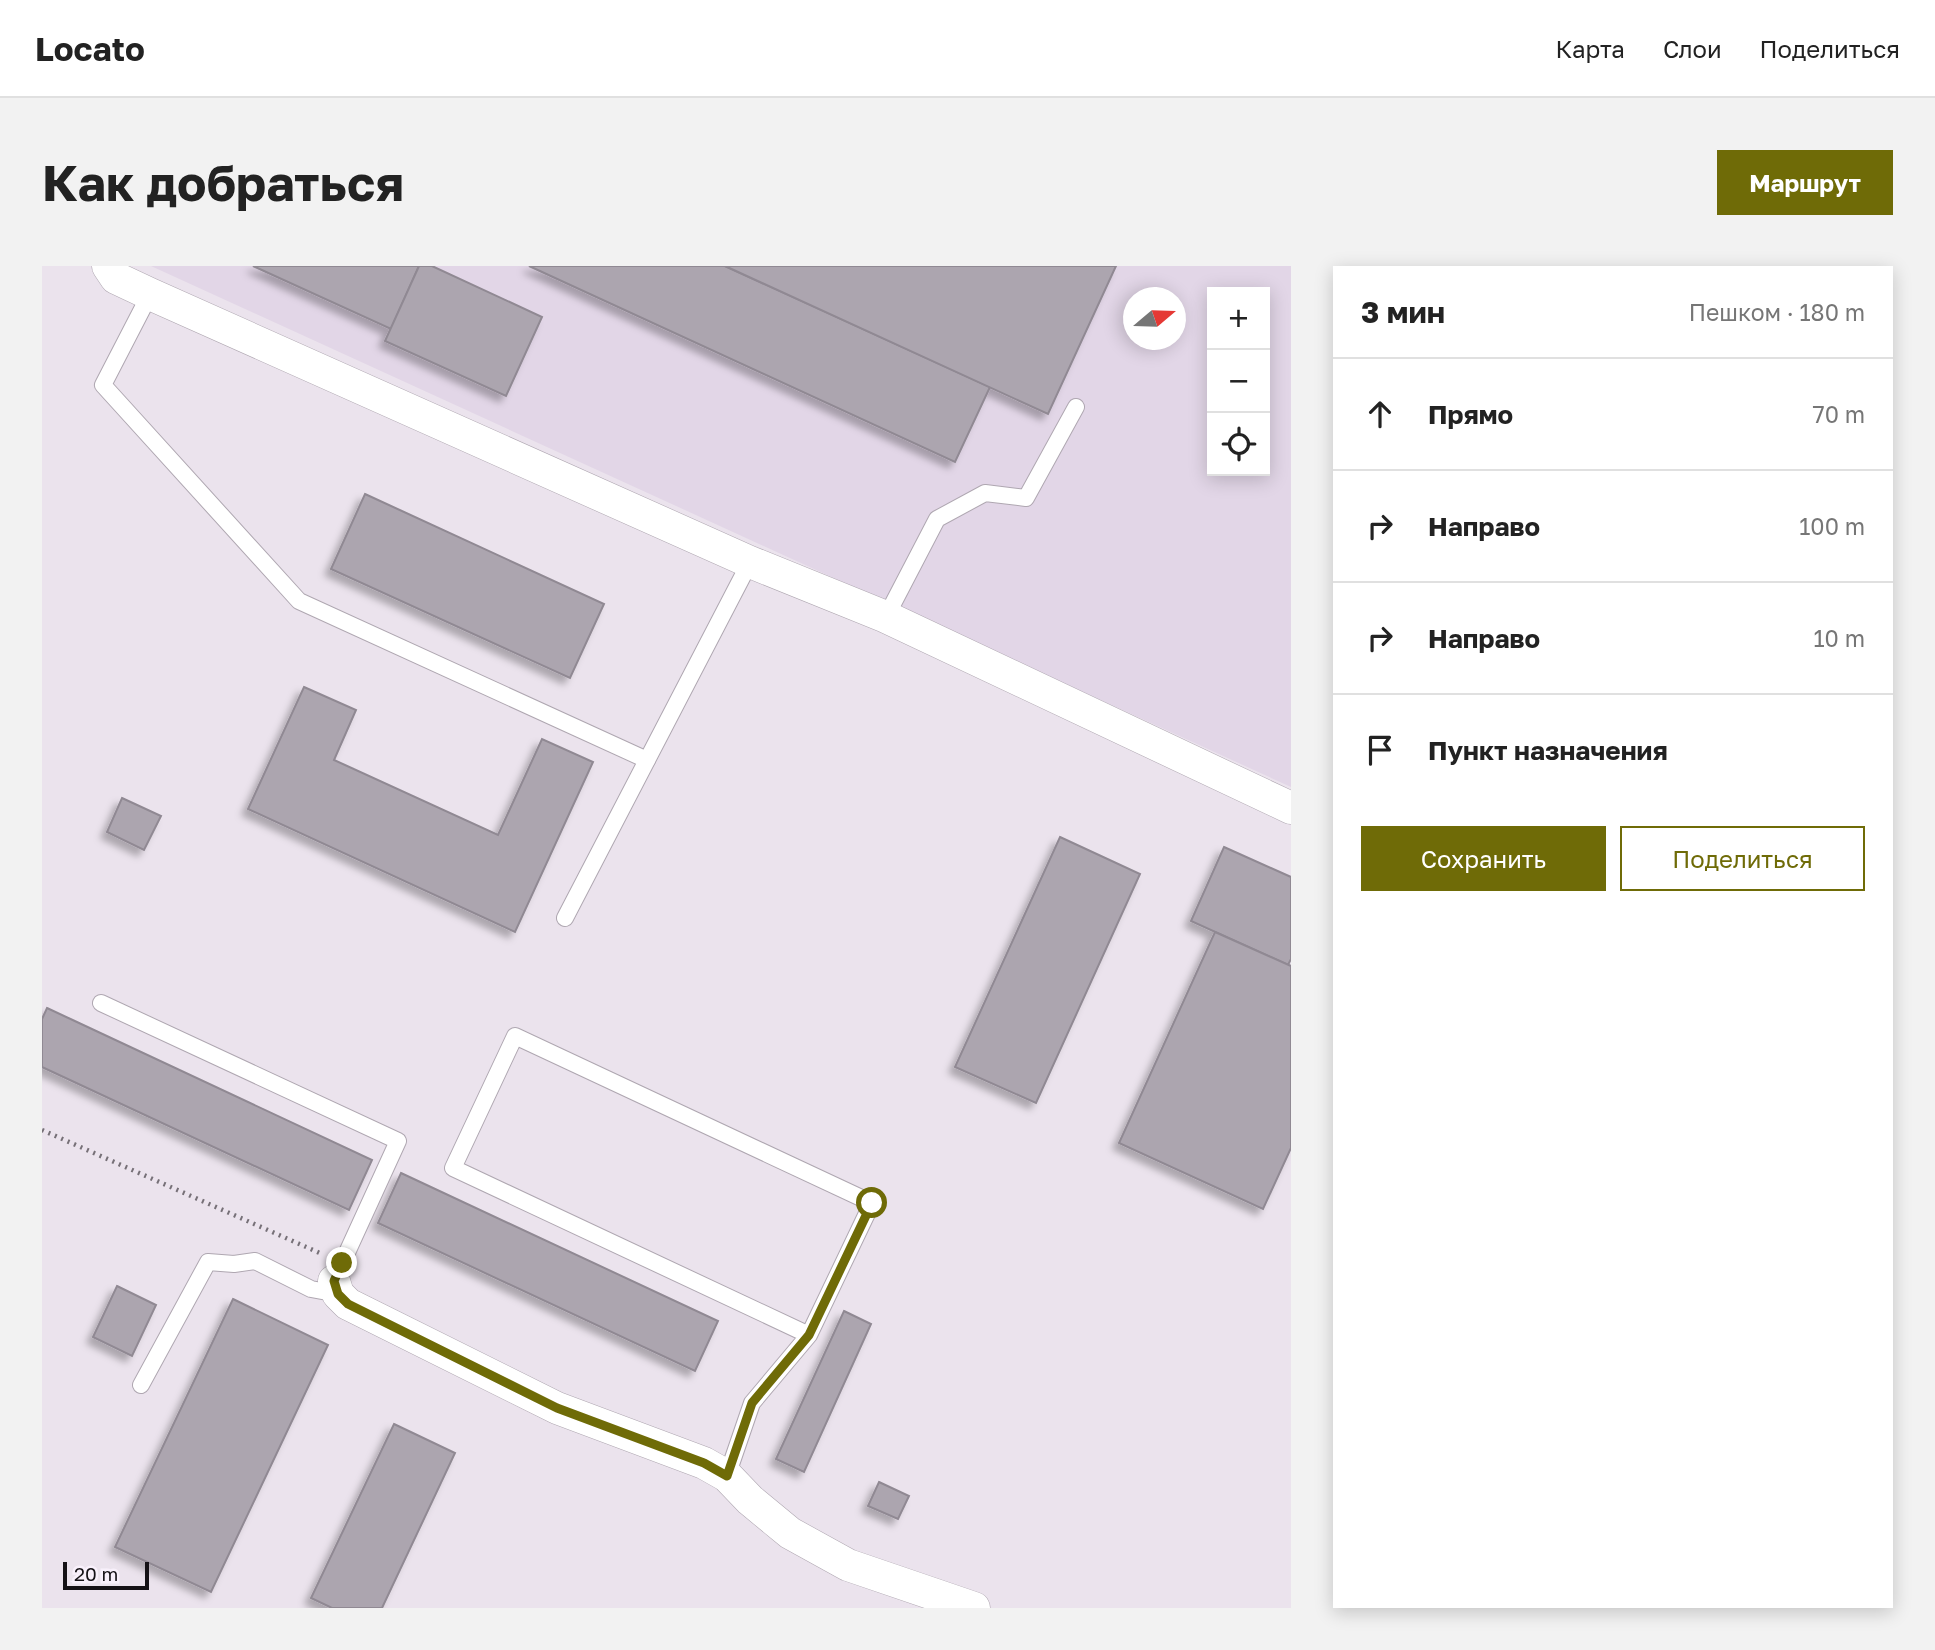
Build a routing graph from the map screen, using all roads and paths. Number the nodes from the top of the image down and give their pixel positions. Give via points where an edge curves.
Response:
1 (108, 266) edge
2 (150, 294) junction
3 (1076, 407) dead end
4 (750, 562) junction
5 (886, 617) junction
6 (647, 760) junction
7 (1291, 808) edge
8 (565, 918) dead end
9 (101, 1003) dead end
10 (42, 1130) edge
11 (338, 1279) junction
12 (809, 1335) junction
13 (141, 1385) dead end
14 (727, 1476) junction
15 (974, 1608) edge

1 - 2 street via 116,278
2 - 4 street
2 - 6 lane via 103,385 299,601
3 - 5 lane via 1026,498 985,493 937,519
4 - 5 street
4 - 6 lane
5 - 7 street
6 - 8 lane
9 - 11 lane via 398,1141
10 - 11 path
11 - 13 lane via 311,1289 255,1261 208,1262
11 - 14 street via 348,1304 557,1408 704,1463
12 - 12 lane via 872,1203 515,1036 453,1168
12 - 14 lane via 752,1403
14 - 15 street via 790,1533 848,1565

